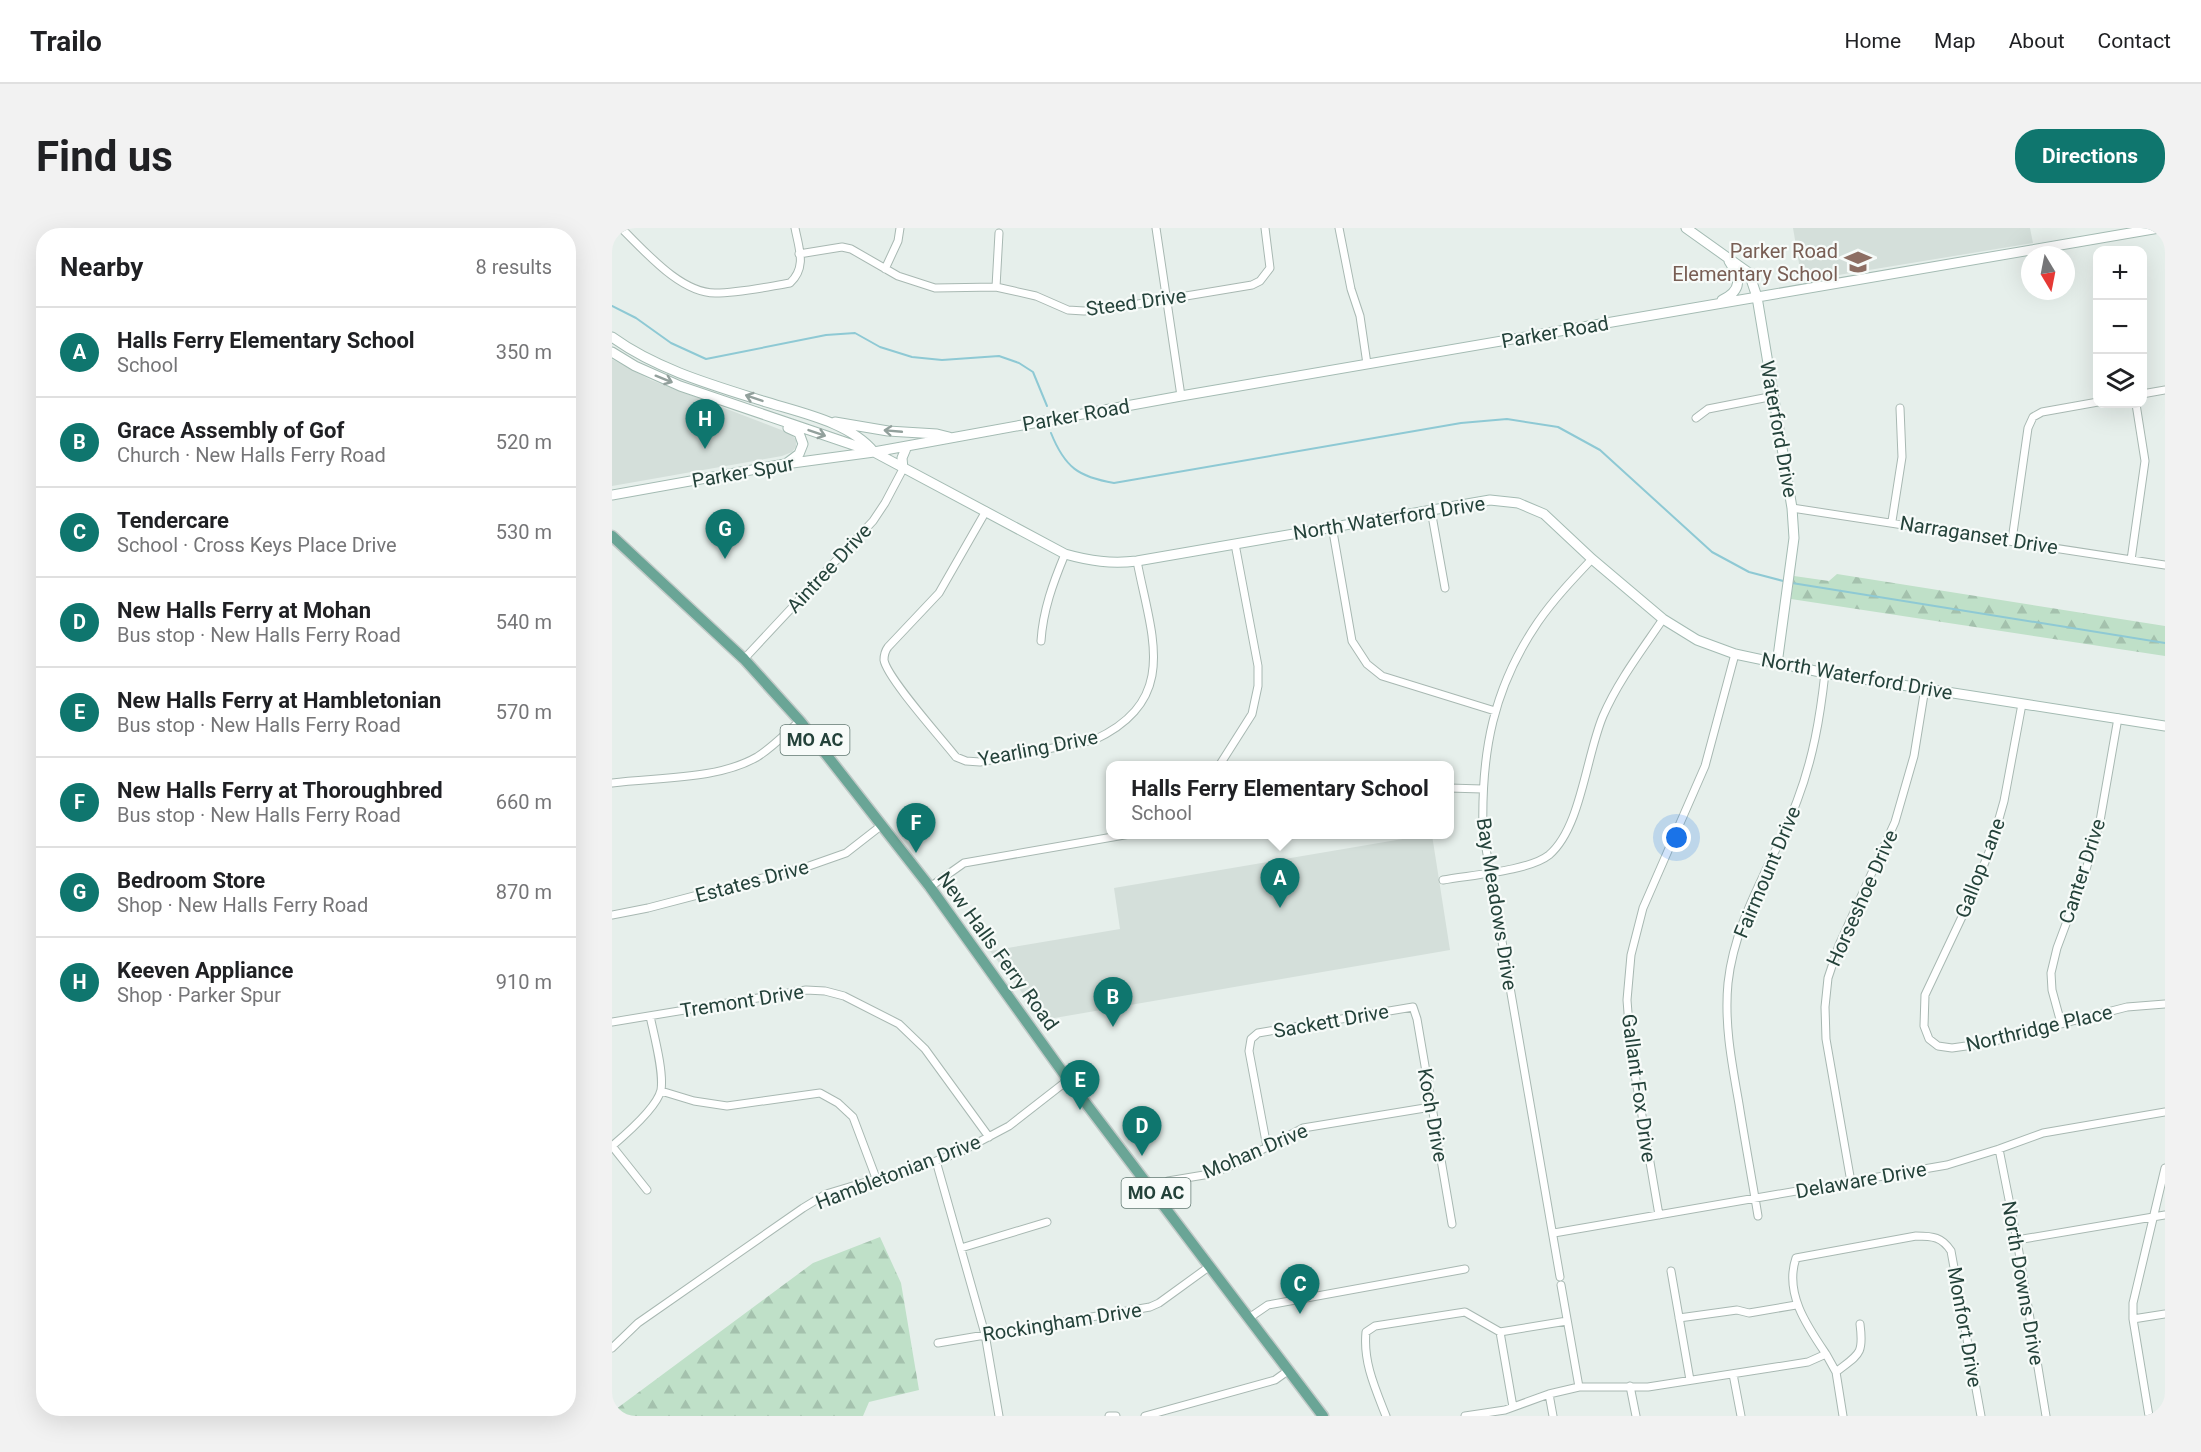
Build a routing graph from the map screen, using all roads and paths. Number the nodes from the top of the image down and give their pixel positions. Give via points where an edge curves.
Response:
1 (621, 228) edge
2 (795, 228) edge
3 (900, 228) edge
4 (1156, 228) edge
5 (1265, 228) edge
6 (1339, 228) edge
7 (1686, 228) edge
8 (2159, 228) edge
9 (999, 233) dead end
10 (800, 254) junction
11 (1726, 257) junction
12 (885, 269) junction
13 (996, 287) junction
14 (1757, 297) junction
15 (1168, 298) junction
16 (1715, 304) junction
17 (612, 337) edge
18 (612, 352) edge
19 (1367, 364) junction
20 (2165, 390) edge
21 (2147, 393) edge
22 (1181, 396) junction
23 (1774, 396) junction
24 (2093, 403) edge
25 (1900, 408) dead end
26 (2137, 408) edge
27 (748, 409) junction
28 (810, 416) junction
29 (1696, 418) dead end
30 (951, 438) junction
31 (907, 446) junction
32 (874, 452) junction
33 (785, 464) junction
34 (903, 469) junction
35 (612, 495) edge
36 (1792, 508) junction
37 (1431, 510) junction
38 (986, 511) junction
39 (1892, 522) junction
40 (1332, 526) junction
41 (612, 536) edge
42 (2012, 540) junction
43 (1235, 544) junction
44 (1065, 554) junction
45 (1592, 559) junction
46 (2132, 560) junction
47 (1137, 561) junction
48 (2165, 565) edge
49 (1445, 588) dead end
50 (1663, 619) junction
51 (1041, 641) dead end
52 (1735, 654) junction
53 (744, 659) junction
54 (1777, 664) junction
55 (1826, 673) junction
56 (1924, 687) junction
57 (2022, 704) junction
58 (1495, 711) junction
59 (2118, 718) junction
60 (800, 721) junction
61 (2165, 726) edge
62 (1223, 761) edge
63 (612, 783) edge
64 (1454, 788) edge
65 (1482, 789) junction
66 (882, 825) junction
67 (1106, 838) edge
68 (1490, 872) junction
69 (1443, 880) dead end
70 (930, 887) junction
71 (612, 915) edge
72 (2165, 1004) edge
73 (1413, 1007) joint
74 (650, 1016) junction
75 (612, 1022) edge
76 (2061, 1023) junction
77 (1924, 1026) joint
78 (1068, 1080) junction
79 (661, 1091) junction
80 (1431, 1107) junction
81 (2165, 1112) edge
82 (990, 1137) junction
83 (612, 1146) edge
84 (1267, 1147) junction
85 (1999, 1149) junction
86 (936, 1161) junction
87 (2165, 1168) edge
88 (876, 1178) junction
89 (1851, 1182) junction
90 (647, 1190) dead end
91 (1153, 1190) junction
92 (1755, 1198) junction
93 (1659, 1215) junction
94 (2165, 1215) edge
95 (1758, 1216) dead end
96 (2153, 1217) junction
97 (1047, 1222) dead end
98 (1452, 1224) dead end
99 (1554, 1233) junction
100 (2017, 1240) junction
101 (961, 1248) junction
102 (1210, 1266) junction
103 (1465, 1269) dead end
104 (1671, 1271) dead end
105 (1796, 1305) junction
106 (2165, 1314) edge
107 (1249, 1318) junction
108 (1679, 1318) junction
109 (2133, 1319) junction
110 (1567, 1321) junction
111 (1860, 1324) dead end
112 (1500, 1332) junction
113 (985, 1334) junction
114 (938, 1343) dead end
115 (612, 1348) edge
116 (1826, 1354) junction
117 (1289, 1370) junction
118 (1836, 1372) junction
119 (1733, 1374) junction
120 (1690, 1380) junction
121 (1630, 1386) junction
122 (1579, 1387) junction
123 (1549, 1394) junction
124 (1508, 1411) edge
125 (999, 1416) edge
126 (1109, 1416) edge
127 (1116, 1416) edge
128 (1145, 1416) edge
129 (1323, 1416) edge
130 (1386, 1416) edge
131 (1466, 1416) edge
132 (1553, 1416) edge
133 (1636, 1416) edge
134 (1741, 1416) edge
135 (1843, 1416) edge
136 (1981, 1416) edge
137 (2046, 1416) edge
138 (2149, 1416) edge

1 - 10 street via 670,275 700,291 715,293 790,284 799,275
2 - 10 street
3 - 12 street
4 - 15 street
5 - 15 street, Steed Drive via 1271,264 1267,274 1252,285
6 - 19 street
7 - 11 street, Waterford Drive
8 - 14 street, Parker Road
9 - 13 street
10 - 12 street, Steed Drive via 842,247
11 - 14 street, Waterford Drive via 1749,273
11 - 16 street via 1738,275 1738,284 1727,298
12 - 13 street, Steed Drive via 934,288
13 - 15 street, Steed Drive via 1036,296 1068,310
14 - 16 street, Parker Road
14 - 23 street, Waterford Drive
15 - 22 street
16 - 19 street, Parker Road
28 -> 17 street, Parker Road via 670,368
18 -> 27 street, Parker Road via 657,376
19 - 22 street, Parker Road
20 - 21 street
22 - 30 street, Parker Road
23 - 29 street via 1708,408
23 - 36 street, Waterford Drive
24 - 42 street via 2033,417 2028,428
25 - 39 street via 1902,457
26 - 46 street via 2145,461
27 -> 32 street, Parker Road
27 - 33 street via 799,433 803,444 799,454
30 -> 28 street, Parker Road
28 - 32 street, Parker Road via 856,436
30 - 31 street, Parker Road
31 - 32 street, Parker Road
31 - 34 street
32 - 33 street, Parker Spur
32 - 34 street, North Waterford Drive
33 - 35 street, Parker Spur
34 - 38 street, North Waterford Drive
34 - 53 street, Aintree Drive via 873,521
36 - 39 street, Narraganset Drive
36 - 54 street, Waterford Drive via 1794,538
37 - 40 street, North Waterford Drive
37 - 45 street, North Waterford Drive via 1490,500 1518,503 1544,514
37 - 49 street
38 - 44 street, North Waterford Drive
38 - 47 street, Yearling Drive via 939,593 885,652 886,666 895,681 957,757 966,761 980,762 1094,740 1128,721 1148,692 1154,663
39 - 42 street, Narraganset Drive
40 - 43 street, North Waterford Drive
40 - 58 street via 1352,641 1367,664 1382,676
41 - 53 main road, New Halls Ferry Road / MO AC
42 - 46 street, Narraganset Drive
43 - 47 street, North Waterford Drive
43 - 62 street via 1258,666 1258,686 1252,714
44 - 47 street, North Waterford Drive via 1112,564
44 - 51 street via 1049,592
45 - 50 street, North Waterford Drive
45 - 58 street, Bay Meadows Drive via 1538,621 1506,679
46 - 48 street, Narraganset Drive
50 - 52 street, North Waterford Drive via 1697,640
50 - 68 street via 1603,716 1572,822 1563,840 1532,865
52 - 54 street, North Waterford Drive
52 - 93 street, Gallant Fox Drive via 1705,766 1643,908 1631,955 1627,1000 1630,1051
53 - 60 main road, New Halls Ferry Road / MO AC
54 - 55 street, North Waterford Drive
55 - 56 street, North Waterford Drive
55 - 92 street, Fairmount Drive via 1812,757 1796,802 1752,897 1728,981 1726,1022
56 - 57 street, North Waterford Drive
56 - 89 street, Horseshoe Drive via 1914,756 1895,822 1828,978 1826,1039
57 - 59 street, North Waterford Drive
57 - 77 street, Gallop Lane via 1991,847 1925,995
58 - 65 street, Bay Meadows Drive
59 - 61 street, North Waterford Drive
59 - 76 street, Canter Drive via 2100,821 2051,973
60 - 63 street via 758,756 741,764 709,773
60 - 66 main road, New Halls Ferry Road / MO AC
64 - 65 street
65 - 68 street, Bay Meadows Drive via 1483,831
66 - 70 main road, New Halls Ferry Road / MO AC
66 - 71 street, Estates Drive via 846,853 809,866
67 - 70 street via 978,859 964,863
68 - 69 street
68 - 99 street, Bay Meadows Drive
70 - 78 main road, New Halls Ferry Road / MO AC
72 - 76 street, Northridge Place via 2127,1007
73 - 80 street, Koch Drive
73 - 84 street, Sackett Drive via 1258,1033 1251,1039 1249,1051
74 - 75 street, Tremont Drive
74 - 79 street
74 - 82 street, Tremont Drive via 806,990 844,996 899,1024 925,1049
76 - 77 street, Northridge Place via 1952,1048 1938,1046 1929,1039
78 - 82 street, Hambletonian Drive
78 - 91 main road, New Halls Ferry Road / MO AC
79 - 83 street via 640,1122
79 - 88 street via 727,1106 820,1093 853,1117
80 - 84 street, Mohan Drive via 1303,1128
80 - 98 street, Koch Drive
81 - 85 street, Delaware Drive via 2043,1133
82 - 86 street, Hambletonian Drive
83 - 90 street
84 - 91 street, Mohan Drive via 1210,1174 1168,1181
85 - 89 street, Delaware Drive via 1947,1165
85 - 100 street, North Downs Drive
86 - 88 street, Hambletonian Drive
86 - 101 street
87 - 96 street
88 - 115 street, Hambletonian Drive via 826,1194 803,1208 638,1323
89 - 92 street, Delaware Drive
91 - 102 main road, New Halls Ferry Road / MO AC
92 - 93 street, Delaware Drive
92 - 95 street, Fairmount Drive
93 - 99 street, Delaware Drive
94 - 96 street
96 - 100 street
96 - 109 street via 2133,1303
97 - 101 street
99 - 110 street, Bay Meadows Drive
100 - 137 street, North Downs Drive
101 - 113 street
102 - 107 main road, New Halls Ferry Road / MO AC
102 - 113 street, Rockingham Drive via 1150,1307
103 - 107 street via 1268,1305
104 - 108 street
105 - 108 street
105 - 116 street
105 - 136 street, Monfort Drive via 1792,1268 1796,1258 1916,1236 1944,1241 1951,1251
106 - 109 street
107 - 117 main road, New Halls Ferry Road / MO AC
108 - 120 street
109 - 138 street
110 - 112 street
110 - 122 street, Bay Meadows Drive
111 - 118 street via 1862,1343 1858,1355
112 - 124 street
112 - 130 street via 1465,1312 1375,1326 1366,1332 1369,1373
113 - 114 street, Rockingham Drive
113 - 125 street
116 - 118 street
116 - 119 street via 1808,1362
117 - 128 street via 1275,1380
117 - 129 main road, New Halls Ferry Road / MO AC
118 - 135 street
119 - 120 street
119 - 134 street
120 - 121 street
121 - 122 street
121 - 133 street
122 - 123 street
123 - 124 street
123 - 132 street
124 - 131 street
126 - 127 street

